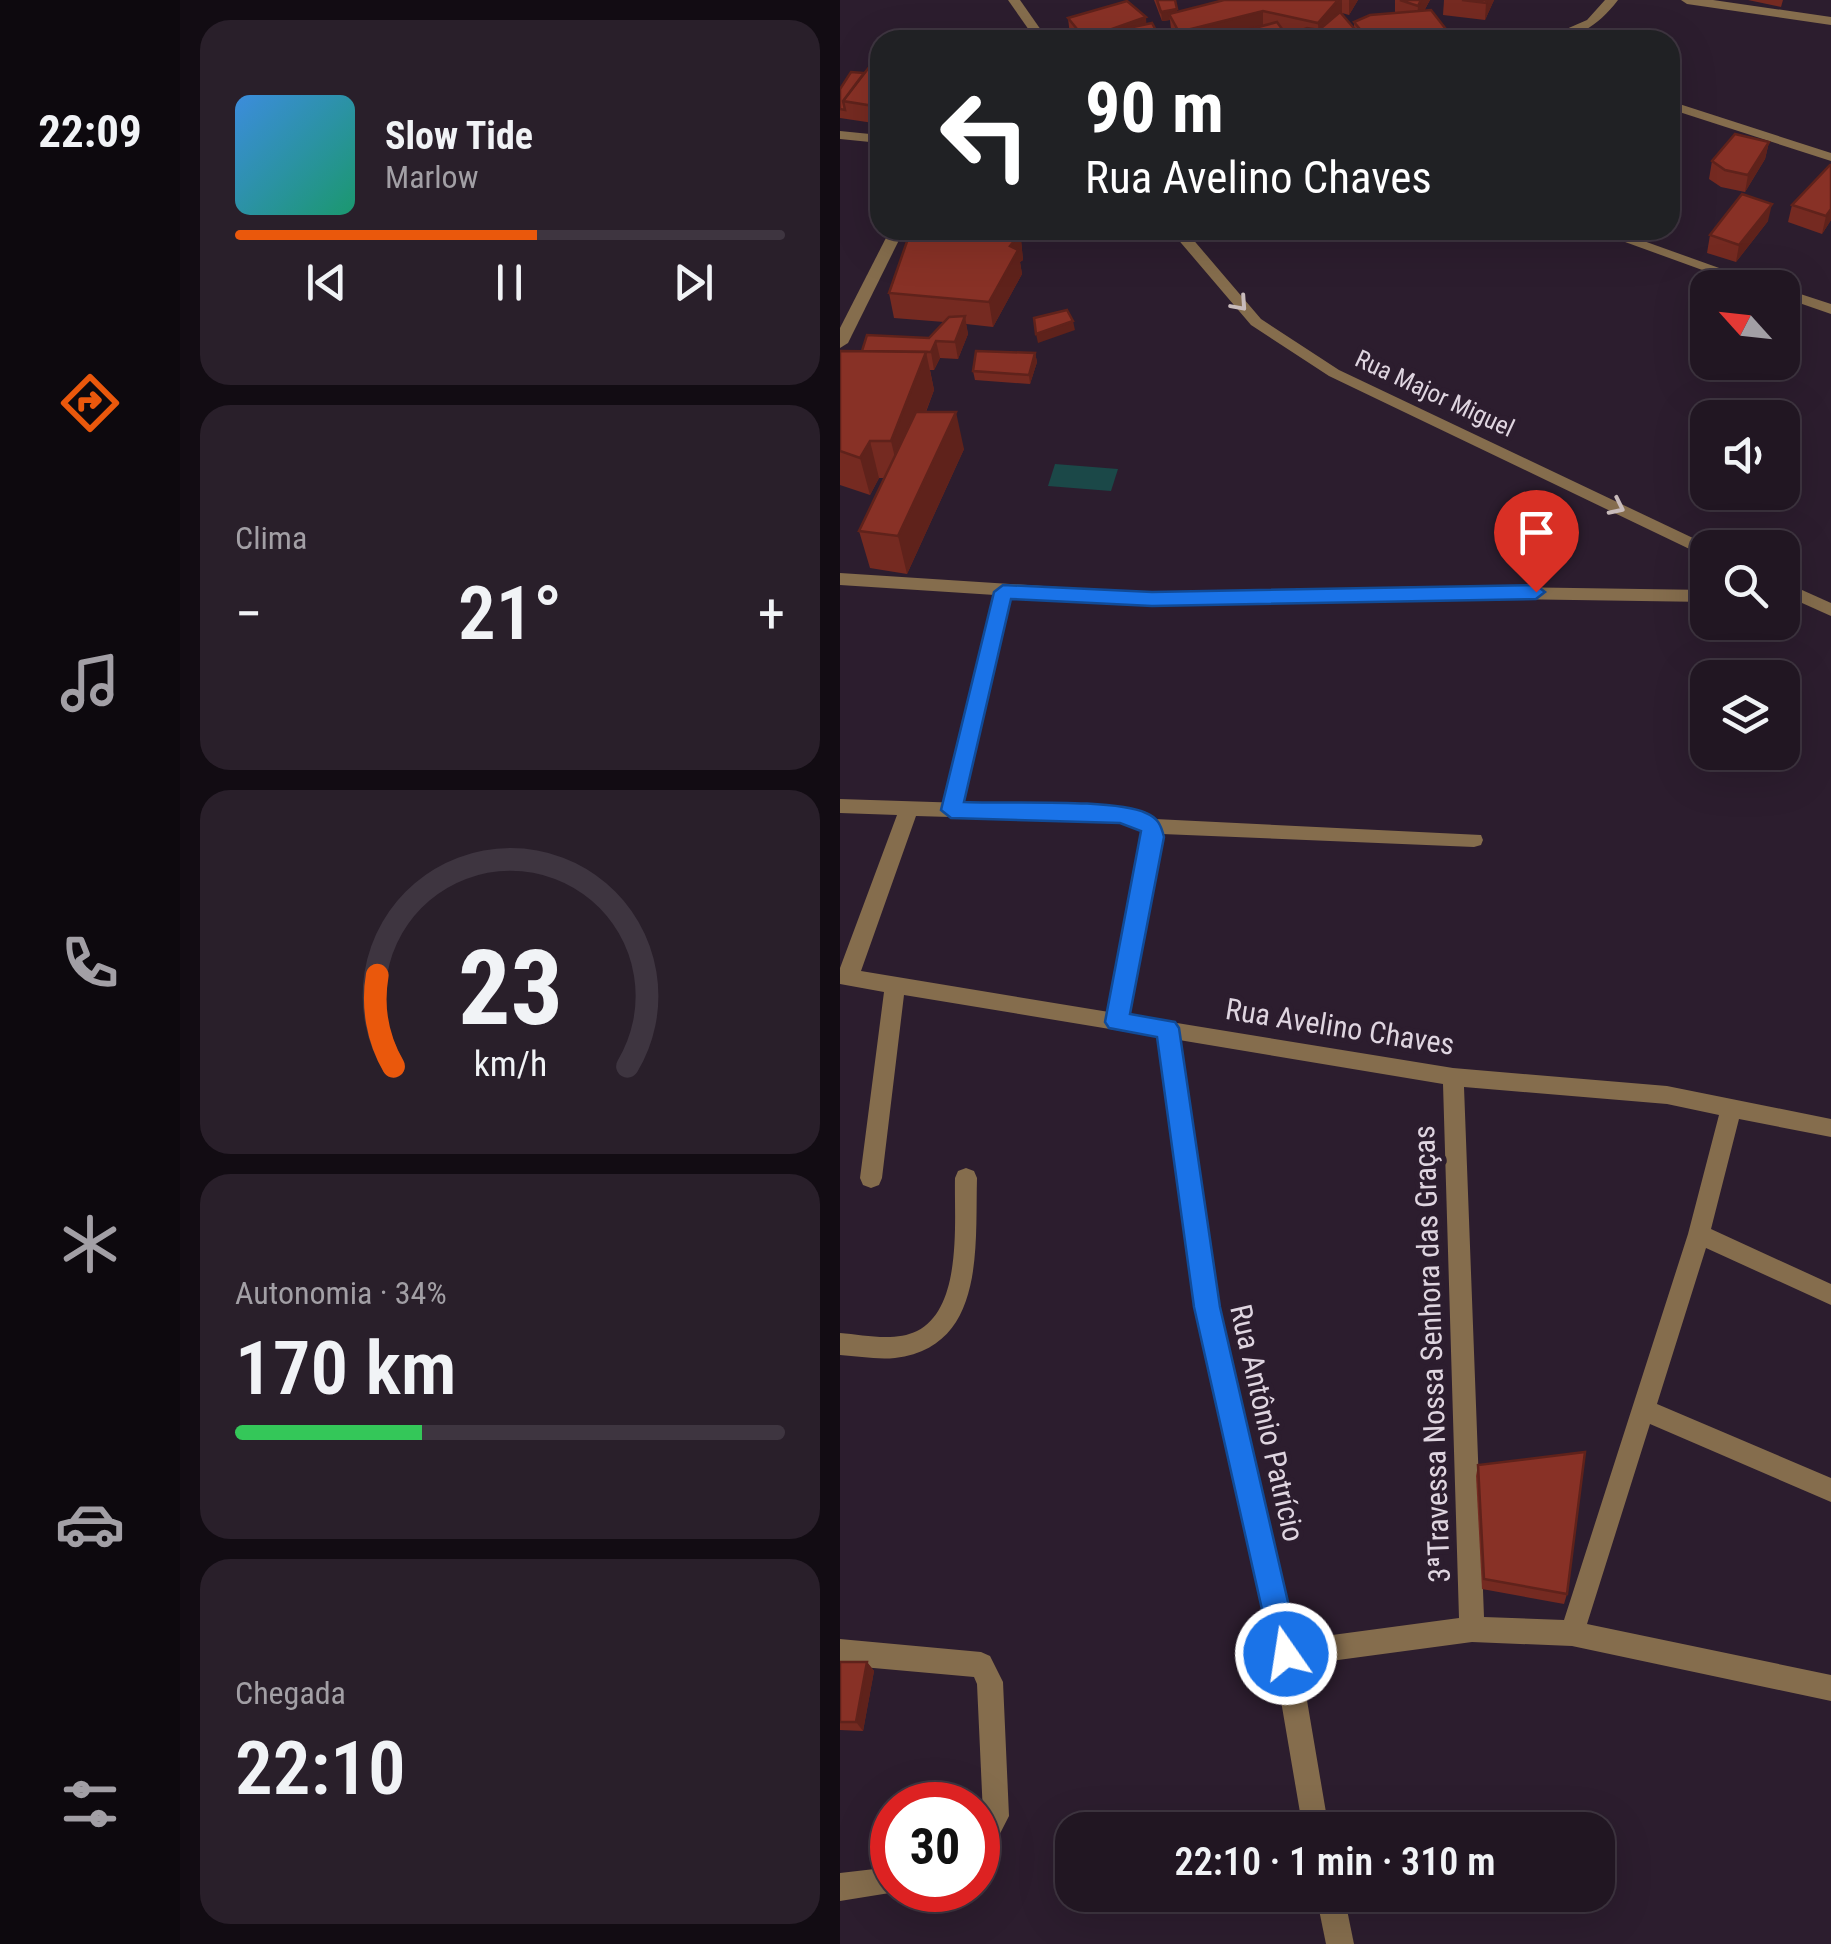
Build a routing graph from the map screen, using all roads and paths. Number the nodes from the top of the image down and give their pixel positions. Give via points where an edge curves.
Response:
1 (1014, 0) edge
2 (1612, 0) edge
3 (1687, 0) edge
4 (1831, 21) edge
5 (1035, 30) edge
6 (1572, 30) edge
7 (1680, 108) edge
8 (840, 135) edge
9 (870, 138) edge
10 (1831, 157) edge
11 (893, 240) edge
12 (1186, 240) edge
13 (1628, 240) edge
14 (1716, 270) edge
15 (1800, 298) edge
16 (1831, 309) edge
17 (840, 342) edge
18 (1690, 542) edge
19 (840, 578) edge
20 (1003, 592) junction
21 (1800, 595) edge
22 (1690, 596) edge
23 (1823, 606) edge
24 (840, 806) edge
25 (910, 808) junction
26 (951, 810) junction
27 (1150, 826) junction
28 (1474, 840) dead end
29 (844, 976) edge
30 (895, 985) junction
31 (1117, 1022) junction
32 (1167, 1028) junction
33 (1453, 1077) junction
34 (1732, 1106) junction
35 (1831, 1128) edge
36 (870, 1178) dead end
37 (966, 1178) dead end
38 (1699, 1234) junction
39 (1831, 1295) edge
40 (840, 1344) edge
41 (1641, 1409) junction
42 (1831, 1490) edge
43 (1472, 1629) junction
44 (1572, 1633) junction
45 (840, 1652) edge
46 (1286, 1654) junction
47 (1831, 1688) edge
48 (994, 1782) edge
49 (1313, 1812) edge
50 (870, 1884) edge
51 (840, 1887) edge
52 (1333, 1912) edge
53 (1340, 1944) edge

1 - 5 street
2 - 6 street via 1590,23
3 - 4 street
7 - 10 street
8 - 9 street
11 - 17 street
12 -> 18 street, Rua Major Miguel via 1256,322 1334,373
13 - 14 street
15 - 16 street
19 - 20 street
20 - 22 street via 1152,599 1439,592
20 - 26 street
21 - 23 street
24 - 25 street
25 - 26 street
25 - 29 street
26 - 27 street via 1120,815
27 - 28 street
27 - 31 street
29 - 30 street, Rua Avelino Chaves
30 - 31 street, Rua Avelino Chaves
30 - 36 street
31 - 32 street, Rua Avelino Chaves
32 - 33 street, Rua Avelino Chaves
32 - 46 street, Rua Antônio Patrício via 1207,1307
33 - 34 street, Rua Avelino Chaves
33 - 43 street, 3ªTravessa Nossa Senhora das Graças
34 - 35 street, Rua Avelino Chaves
34 - 38 street
37 - 40 street via 952,1316 938,1333 897,1347
38 - 39 street
38 - 41 street
41 - 42 street
41 - 44 street
43 - 44 street
43 - 46 street
44 - 47 street
45 - 48 street via 981,1665 990,1682
46 - 49 street, Rua Antônio Patrício
50 - 51 street
52 - 53 street

